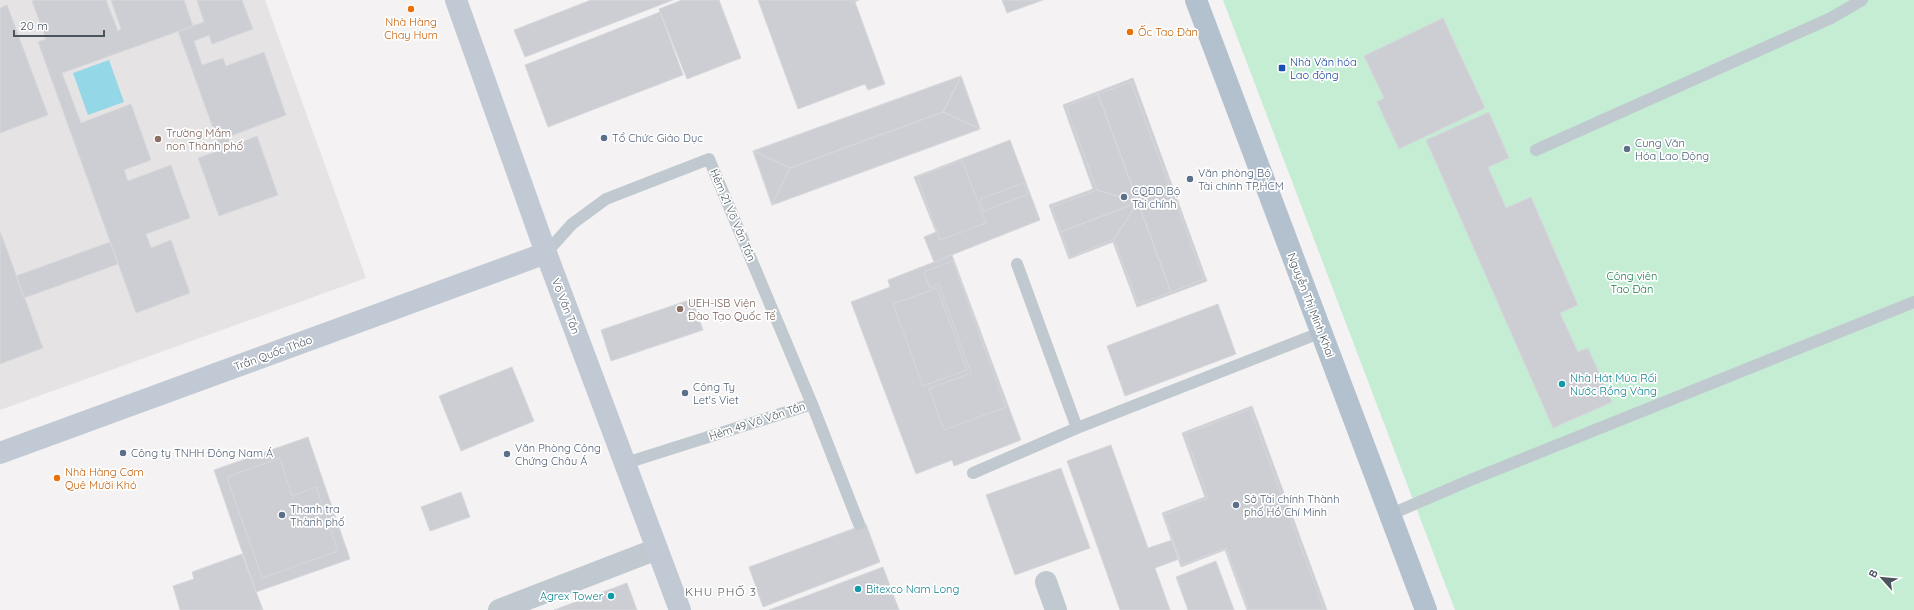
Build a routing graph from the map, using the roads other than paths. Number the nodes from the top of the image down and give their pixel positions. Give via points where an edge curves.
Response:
1 (456, 0) edge
2 (1196, 0) edge
3 (1862, 0) edge
4 (1536, 150) dead end
5 (546, 253) junction
6 (1018, 264) dead end
7 (1914, 302) edge
8 (1322, 332) junction
9 (812, 404) junction
10 (1077, 428) junction
11 (0, 453) edge
12 (626, 463) junction
13 (972, 472) dead end
14 (1389, 515) junction
15 (859, 524) dead end
16 (657, 549) junction
17 (1046, 582) dead end
18 (498, 610) edge
19 (680, 610) edge
20 (1056, 610) edge
21 (1426, 610) edge

1 - 5 main road, Võ Văn Tần
2 - 8 main road, Nguyễn Thị Minh Khai
3 - 4 lane via 1831,18
5 - 9 lane, Hẻm 21 Võ Văn Tần via 572,224 606,199 709,159
5 - 11 main road, Trần Quốc Thảo
5 - 12 main road, Võ Văn Tần
6 - 10 lane
7 - 14 lane
8 - 10 lane
8 - 14 main road, Nguyễn Thị Minh Khai
9 - 12 lane, Hẻm 49 Võ Văn Tần
9 - 15 lane, Hẻm 49 Võ Văn Tần
10 - 13 lane
12 - 16 main road, Võ Văn Tần
14 - 21 main road, Nguyễn Thị Minh Khai
16 - 18 street
16 - 19 main road, Võ Văn Tần
17 - 20 street

